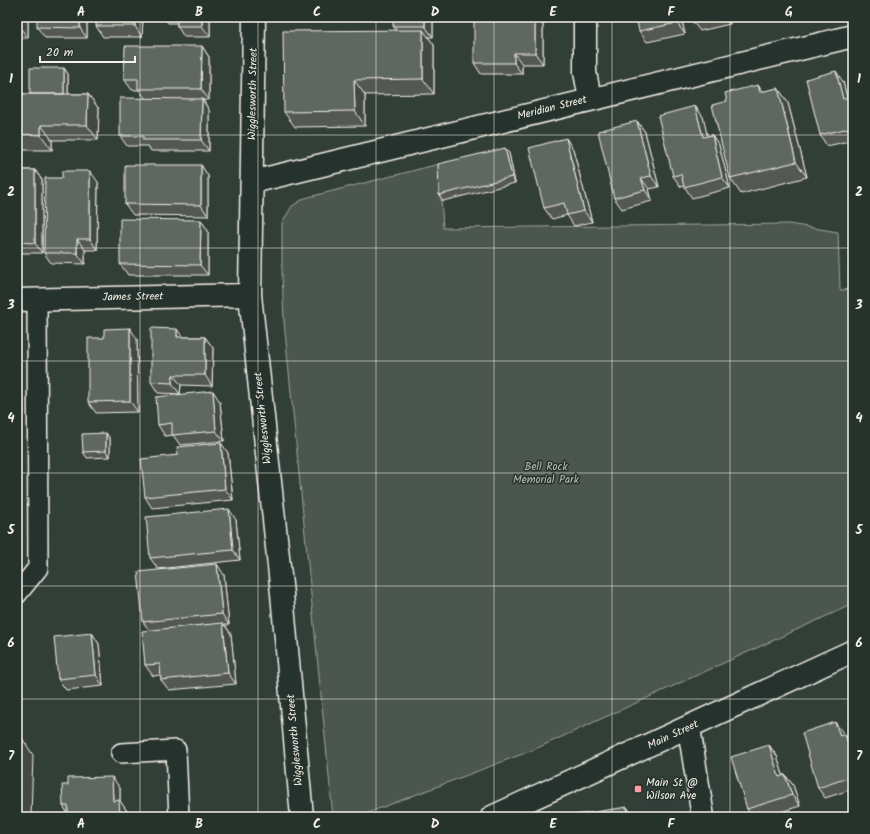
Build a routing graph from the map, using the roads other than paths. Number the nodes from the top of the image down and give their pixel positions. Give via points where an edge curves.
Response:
1 (254, 17) edge
2 (585, 17) edge
3 (853, 36) edge
4 (590, 99) junction
5 (252, 182) junction
6 (250, 295) junction
7 (27, 299) edge
8 (17, 594) edge
9 (853, 651) edge
10 (689, 728) junction
11 (121, 753) dead end
12 (179, 817) edge
13 (302, 817) edge
14 (492, 817) edge
15 (703, 817) edge

1 - 5 street, Wigglesworth Street
2 - 4 street via 585,72
3 - 4 street, Meridian Street
4 - 5 street, Meridian Street
5 - 6 street, Wigglesworth Street
6 - 7 street, James Street
6 - 13 street, Wigglesworth Street via 282,594
7 - 8 lane via 38,568
9 - 10 street, Main Street
10 - 14 street, Main Street
10 - 15 street
11 - 12 lane via 176,750

